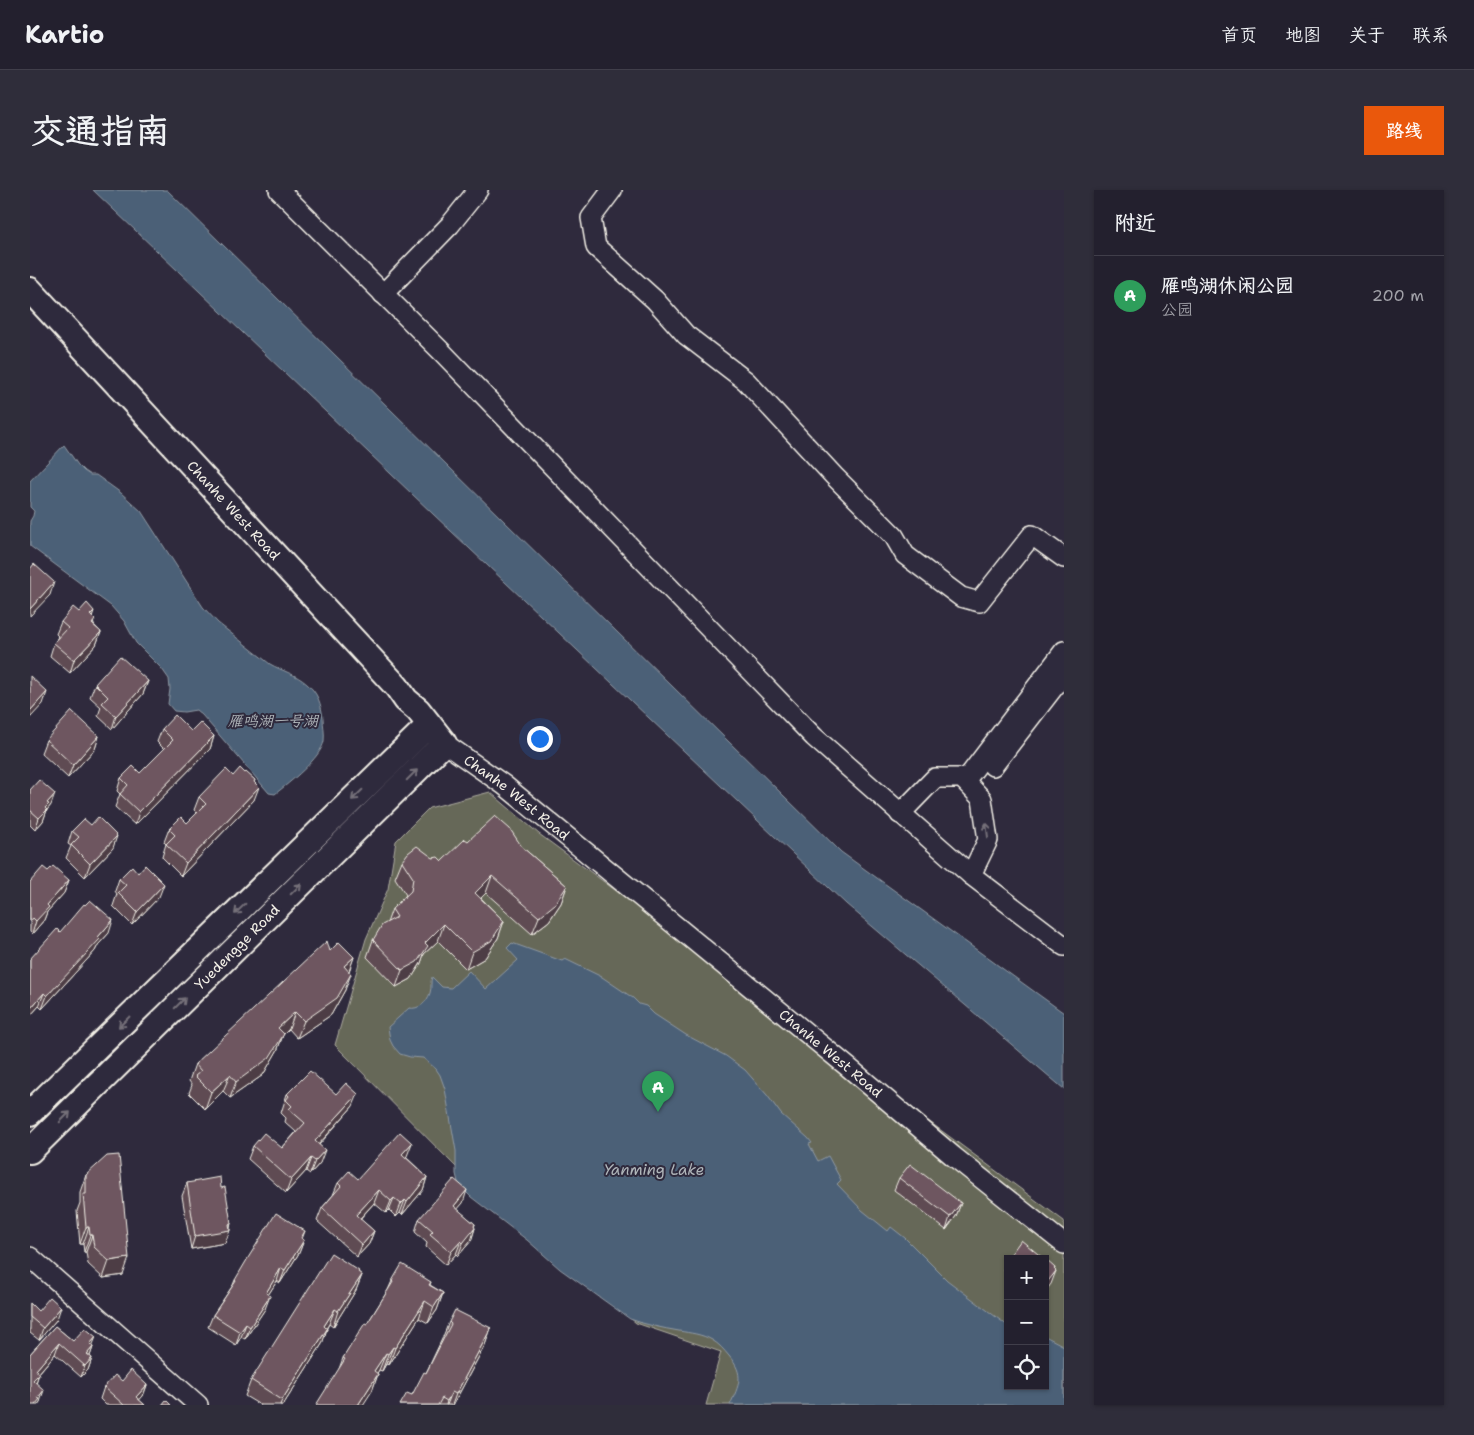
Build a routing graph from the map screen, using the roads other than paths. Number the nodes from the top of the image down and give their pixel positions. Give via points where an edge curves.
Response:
1 (279, 190) edge
2 (478, 190) edge
3 (612, 190) edge
4 (30, 290) edge
5 (383, 294) junction
6 (1064, 558) edge
7 (1064, 651) edge
8 (1064, 674) edge
9 (437, 734) junction
10 (969, 786) junction
11 (900, 814) junction
12 (971, 875) junction
13 (1064, 946) edge
14 (30, 1113) edge
15 (30, 1151) edge
16 (1064, 1244) edge
17 (30, 1257) edge
18 (198, 1405) edge

1 - 5 street
2 - 5 street via 450,226
3 - 6 street via 590,218 596,247 655,300 686,335 746,381 894,536 905,555 960,597 979,602 1032,535
4 - 9 main road, Chanhe West Road via 391,680
5 - 11 street via 814,737
7 - 10 street
8 - 10 street
9 -> 14 main road, Yuedengge Road
15 -> 9 main road, Yuedengge Road
9 - 16 street, Chanhe West Road via 504,785
10 - 11 street via 962,778 935,778
12 -> 10 street via 988,840 982,800
11 - 12 street
12 - 13 street
17 - 18 street

